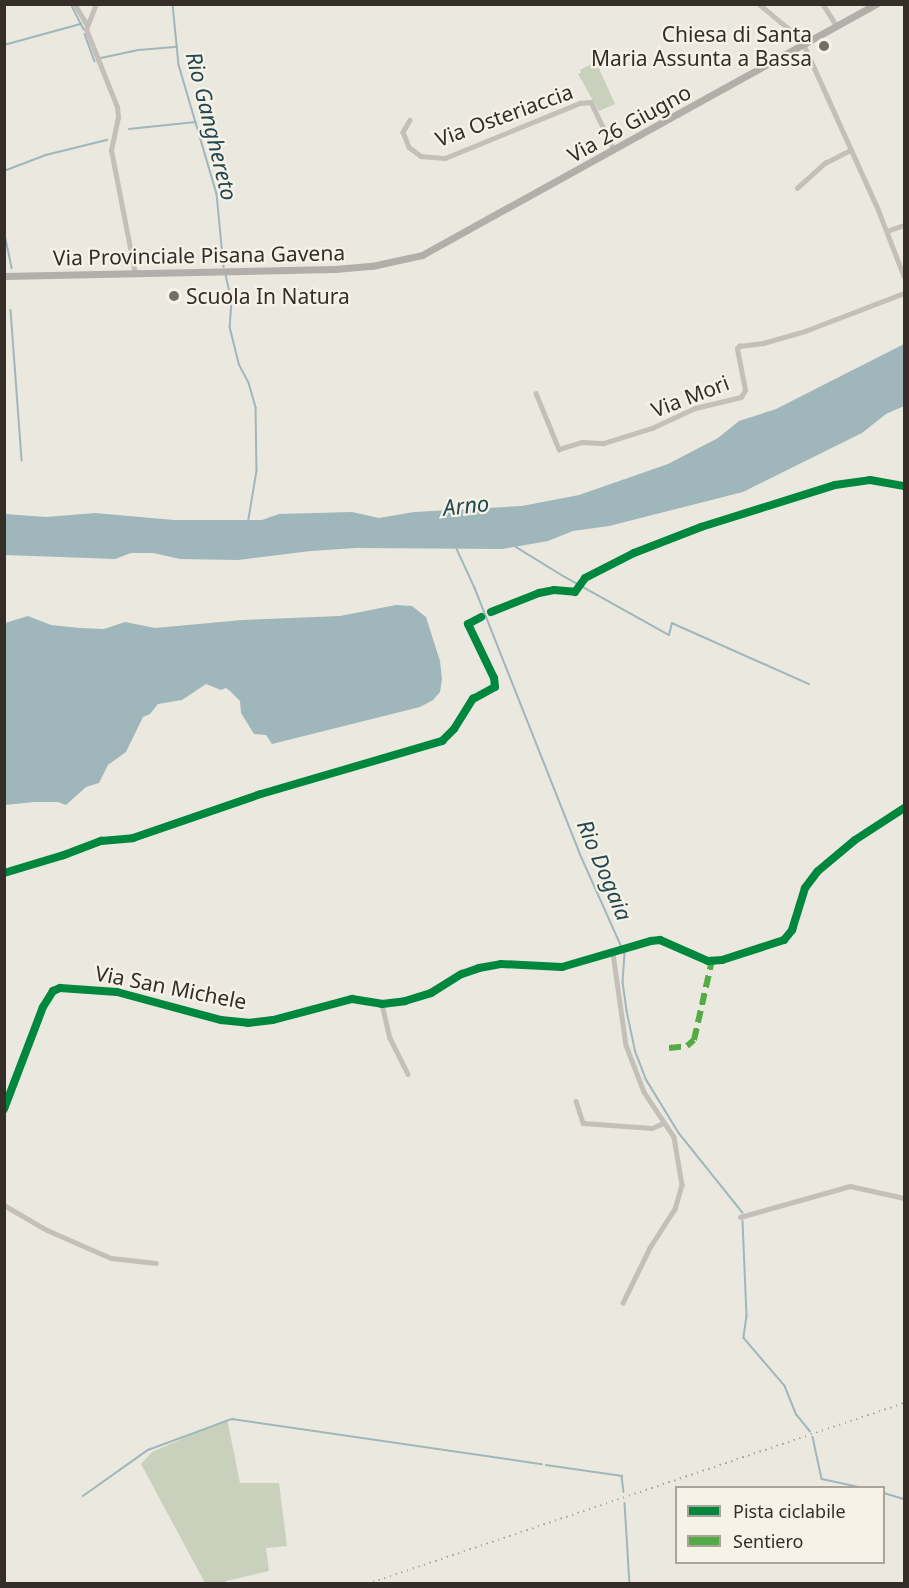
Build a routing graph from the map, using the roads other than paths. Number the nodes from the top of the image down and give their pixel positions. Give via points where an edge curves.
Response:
1 (75, 4) edge
2 (96, 4) edge
3 (759, 4) edge
4 (823, 4) edge
5 (876, 4) edge
6 (87, 25) junction
7 (837, 26) junction
8 (806, 44) junction
9 (410, 120) dead end
10 (614, 150) junction
11 (851, 150) junction
12 (797, 188) dead end
13 (904, 225) edge
14 (887, 231) junction
15 (395, 262) joint
16 (135, 273) junction
17 (4, 276) edge
18 (904, 276) edge
19 (904, 293) edge
20 (536, 393) dead end
21 (904, 808) edge
22 (613, 953) junction
23 (382, 1004) junction
24 (408, 1074) dead end
25 (576, 1101) dead end
26 (4, 1109) edge
27 (663, 1123) junction
28 (904, 1198) edge
29 (4, 1205) edge
30 (740, 1218) dead end
31 (156, 1263) dead end
32 (623, 1303) dead end

1 - 6 street
2 - 6 street
3 - 8 street
4 - 7 street
5 - 7 main road, Via 26 Giugno
6 - 16 street via 117,107 111,150
7 - 8 main road, Via 26 Giugno
8 - 10 main road, Via 26 Giugno
8 - 11 street
9 - 10 street, Via Osteriaccia via 403,132 409,147 421,156 445,159 580,103 591,102
10 - 15 main road, Via 26 Giugno via 443,245
11 - 12 street via 825,163
11 - 14 street
13 - 14 street
14 - 18 street
15 - 16 main road, Via Provinciale Pisana Gavena via 335,269
16 - 17 main road, Via Provinciale Pisana Gavena
19 - 20 street, Via Mori via 805,331 739,346 745,390 741,397 695,408 652,428 604,443 582,442 559,449
21 - 22 street, Via San Michele via 855,840 818,871 806,888 784,940 735,957 708,961 660,940
22 - 23 street, Via San Michele via 562,967 487,966 462,974 431,993
22 - 27 street via 626,1045 638,1080
23 - 24 street via 390,1038
23 - 26 street, Via San Michele via 352,999 248,1023 221,1020 117,992 60,987 43,1008
25 - 27 street via 583,1123 652,1128
27 - 32 street via 674,1137 682,1176 681,1195
28 - 30 street via 850,1186
29 - 31 street via 47,1230 111,1258

